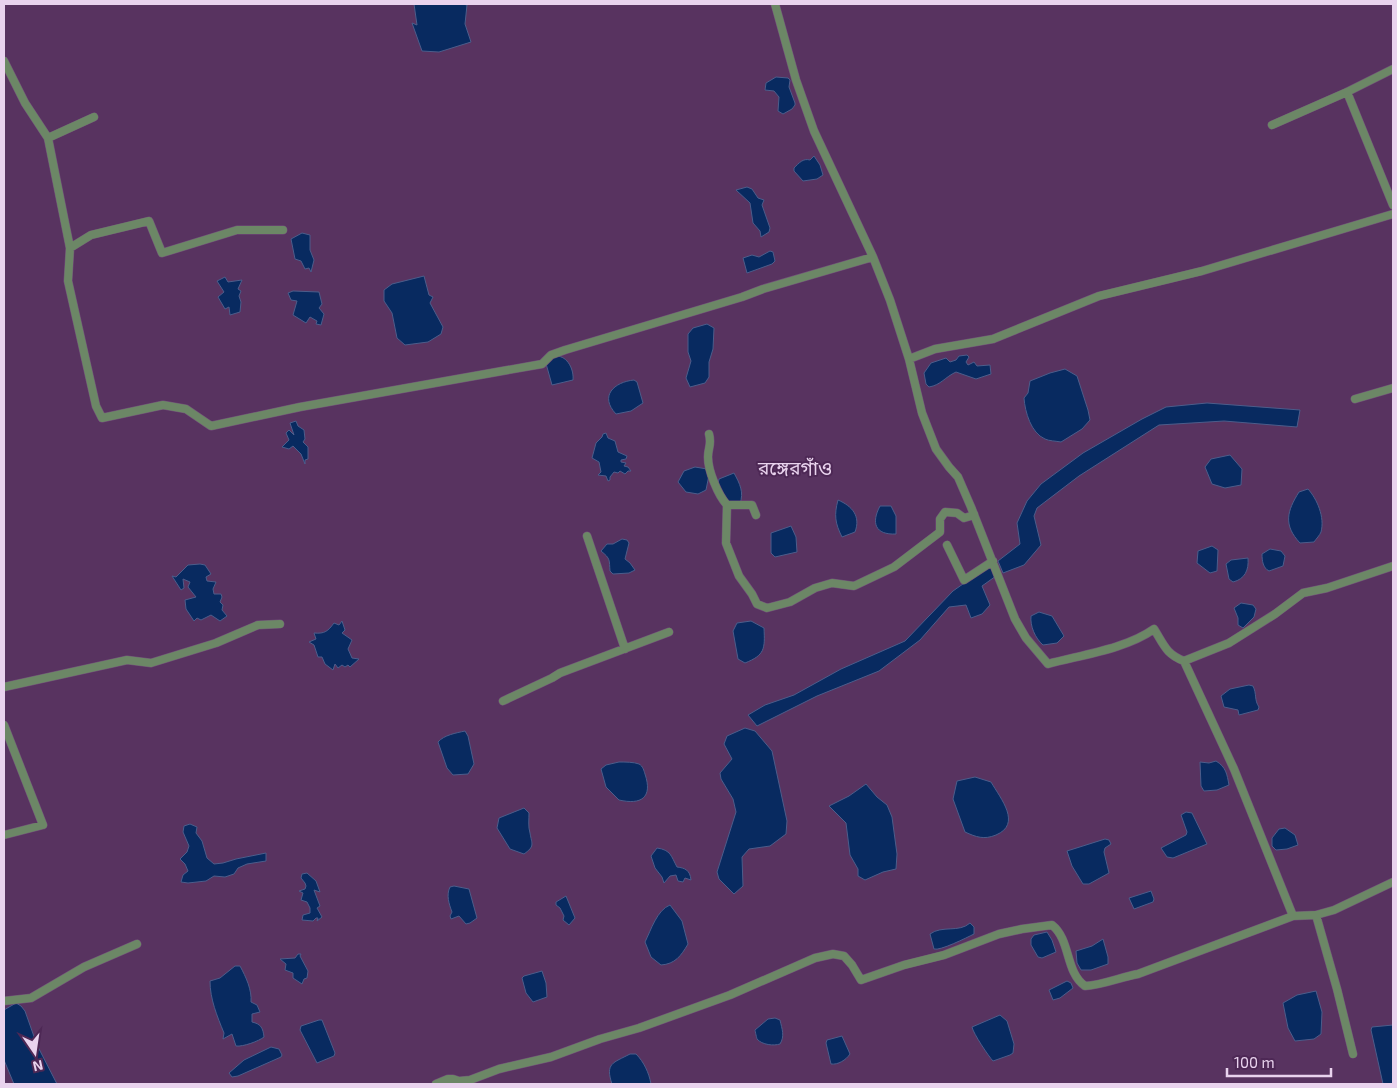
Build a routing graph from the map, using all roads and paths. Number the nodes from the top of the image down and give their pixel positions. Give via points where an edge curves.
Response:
1 (775, 4) edge
2 (4, 61) edge
3 (1393, 69) edge
4 (1347, 92) junction
5 (94, 117) dead end
6 (1272, 125) dead end
7 (48, 138) junction
8 (1393, 205) edge
9 (1393, 214) edge
10 (283, 230) dead end
11 (70, 248) junction
12 (872, 258) junction
13 (909, 359) junction
14 (1393, 388) edge
15 (1356, 399) dead end
16 (709, 434) dead end
17 (727, 504) junction
18 (756, 514) dead end
19 (974, 514) junction
20 (587, 536) dead end
21 (947, 545) dead end
22 (993, 561) junction
23 (1393, 566) edge
24 (280, 624) dead end
25 (669, 632) dead end
26 (626, 649) junction
27 (1184, 661) junction
28 (4, 687) edge
29 (503, 701) dead end
30 (4, 725) edge
31 (4, 835) edge
32 (1393, 882) edge
33 (1316, 915) junction
34 (1293, 916) junction
35 (137, 944) dead end
36 (4, 1001) edge
37 (1353, 1054) dead end
38 (436, 1084) edge

1 - 12 street via 814,131
2 - 7 street via 25,103
3 - 4 street
4 - 6 street
4 - 8 street
5 - 7 street
7 - 11 street
9 - 13 street via 1202,271 1099,296 993,339 935,349
10 - 11 street via 237,230 162,253 148,221 90,236
11 - 12 street via 68,281 100,416 162,405 186,409 211,426 542,364 551,355 565,350
12 - 13 street
13 - 19 street via 922,413 936,449 958,477
14 - 15 street
16 - 17 street via 712,443 708,456 710,468 719,495
17 - 18 street via 752,505
17 - 19 street via 726,543 739,576 757,604 767,608 790,602 832,583 854,586 894,567 940,532 940,519 945,512 957,513 964,518
19 - 22 street
20 - 26 street
21 - 22 street via 964,580
22 - 27 street via 1015,619 1048,664 1104,650 1142,637 1154,629 1168,652
23 - 27 street via 1303,593 1229,643
24 - 28 street via 258,625 151,663 127,660
25 - 26 street
26 - 29 street via 560,673
27 - 34 street via 1234,769
30 - 31 street via 43,825
32 - 33 street
33 - 34 street
33 - 37 street
34 - 38 street via 1138,974 1086,986 1077,978 1060,934 1052,925 998,934 944,955 861,980 844,956 833,954 815,958 698,1008 551,1057 499,1069 470,1080 453,1079
35 - 36 street via 84,966 31,998

